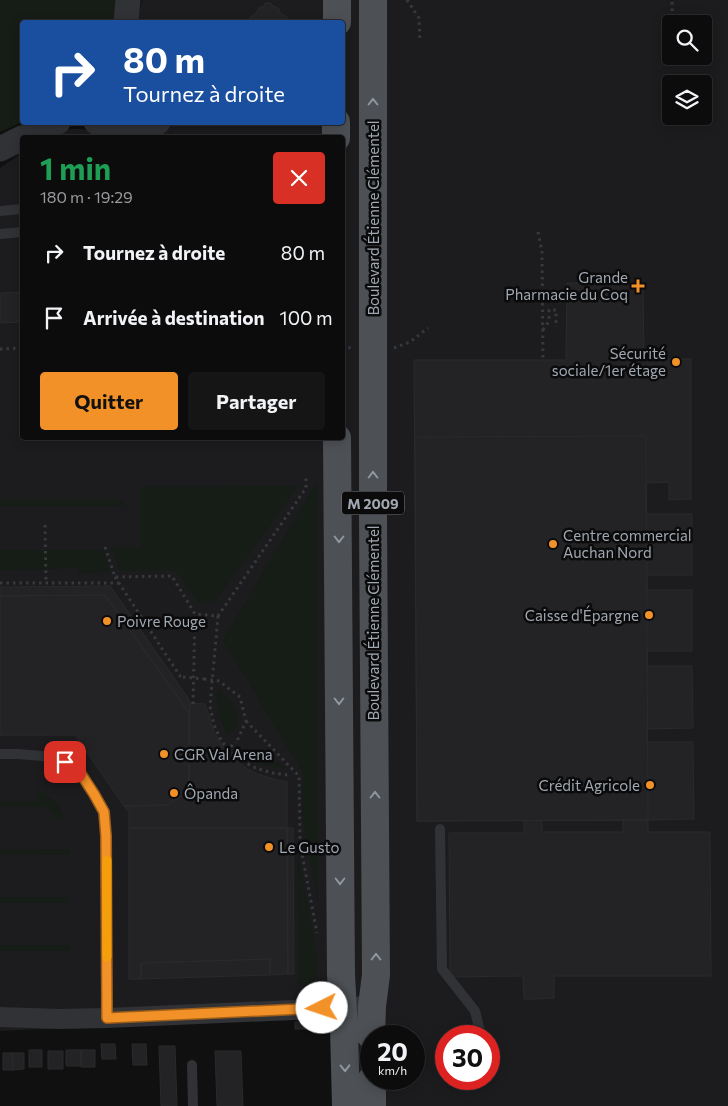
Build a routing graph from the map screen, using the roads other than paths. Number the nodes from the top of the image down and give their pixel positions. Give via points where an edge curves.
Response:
1 (128, 0) edge
2 (136, 0) edge
3 (337, 0) edge
4 (373, 0) edge
5 (126, 20) edge
6 (135, 20) edge
7 (337, 20) edge
8 (52, 125) edge
9 (101, 125) edge
10 (156, 125) edge
11 (30, 135) edge
12 (124, 135) edge
13 (132, 135) edge
14 (20, 140) edge
15 (0, 148) edge
16 (20, 210) edge
17 (0, 211) edge
18 (20, 232) edge
19 (0, 234) edge
20 (337, 440) edge
21 (0, 754) edge
22 (440, 829) dead end
23 (372, 1006) junction
24 (342, 1007) junction
25 (0, 1018) edge
26 (107, 1018) junction
27 (372, 1025) edge
28 (479, 1025) edge
29 (192, 1064) dead end
30 (372, 1090) edge
31 (193, 1106) edge
32 (346, 1106) edge
33 (372, 1106) edge

1 - 5 street
2 - 6 street
3 - 7 main road
23 -> 4 main road, Boulevard Étienne Clémentel / M 2009 via 376,975
8 - 11 street
9 - 12 street
10 - 13 street
14 - 15 street
16 - 17 lane
18 - 19 lane
20 -> 24 main road, M 2009
21 - 26 lane via 42,756 65,762 81,774 104,812
22 - 28 lane via 442,969 475,1011
23 - 24 street
23 - 27 main road, Boulevard Étienne Clémentel / M 2009
24 - 26 street
24 -> 32 main road, M 2009
25 - 26 street
29 - 31 lane
30 - 33 main road

